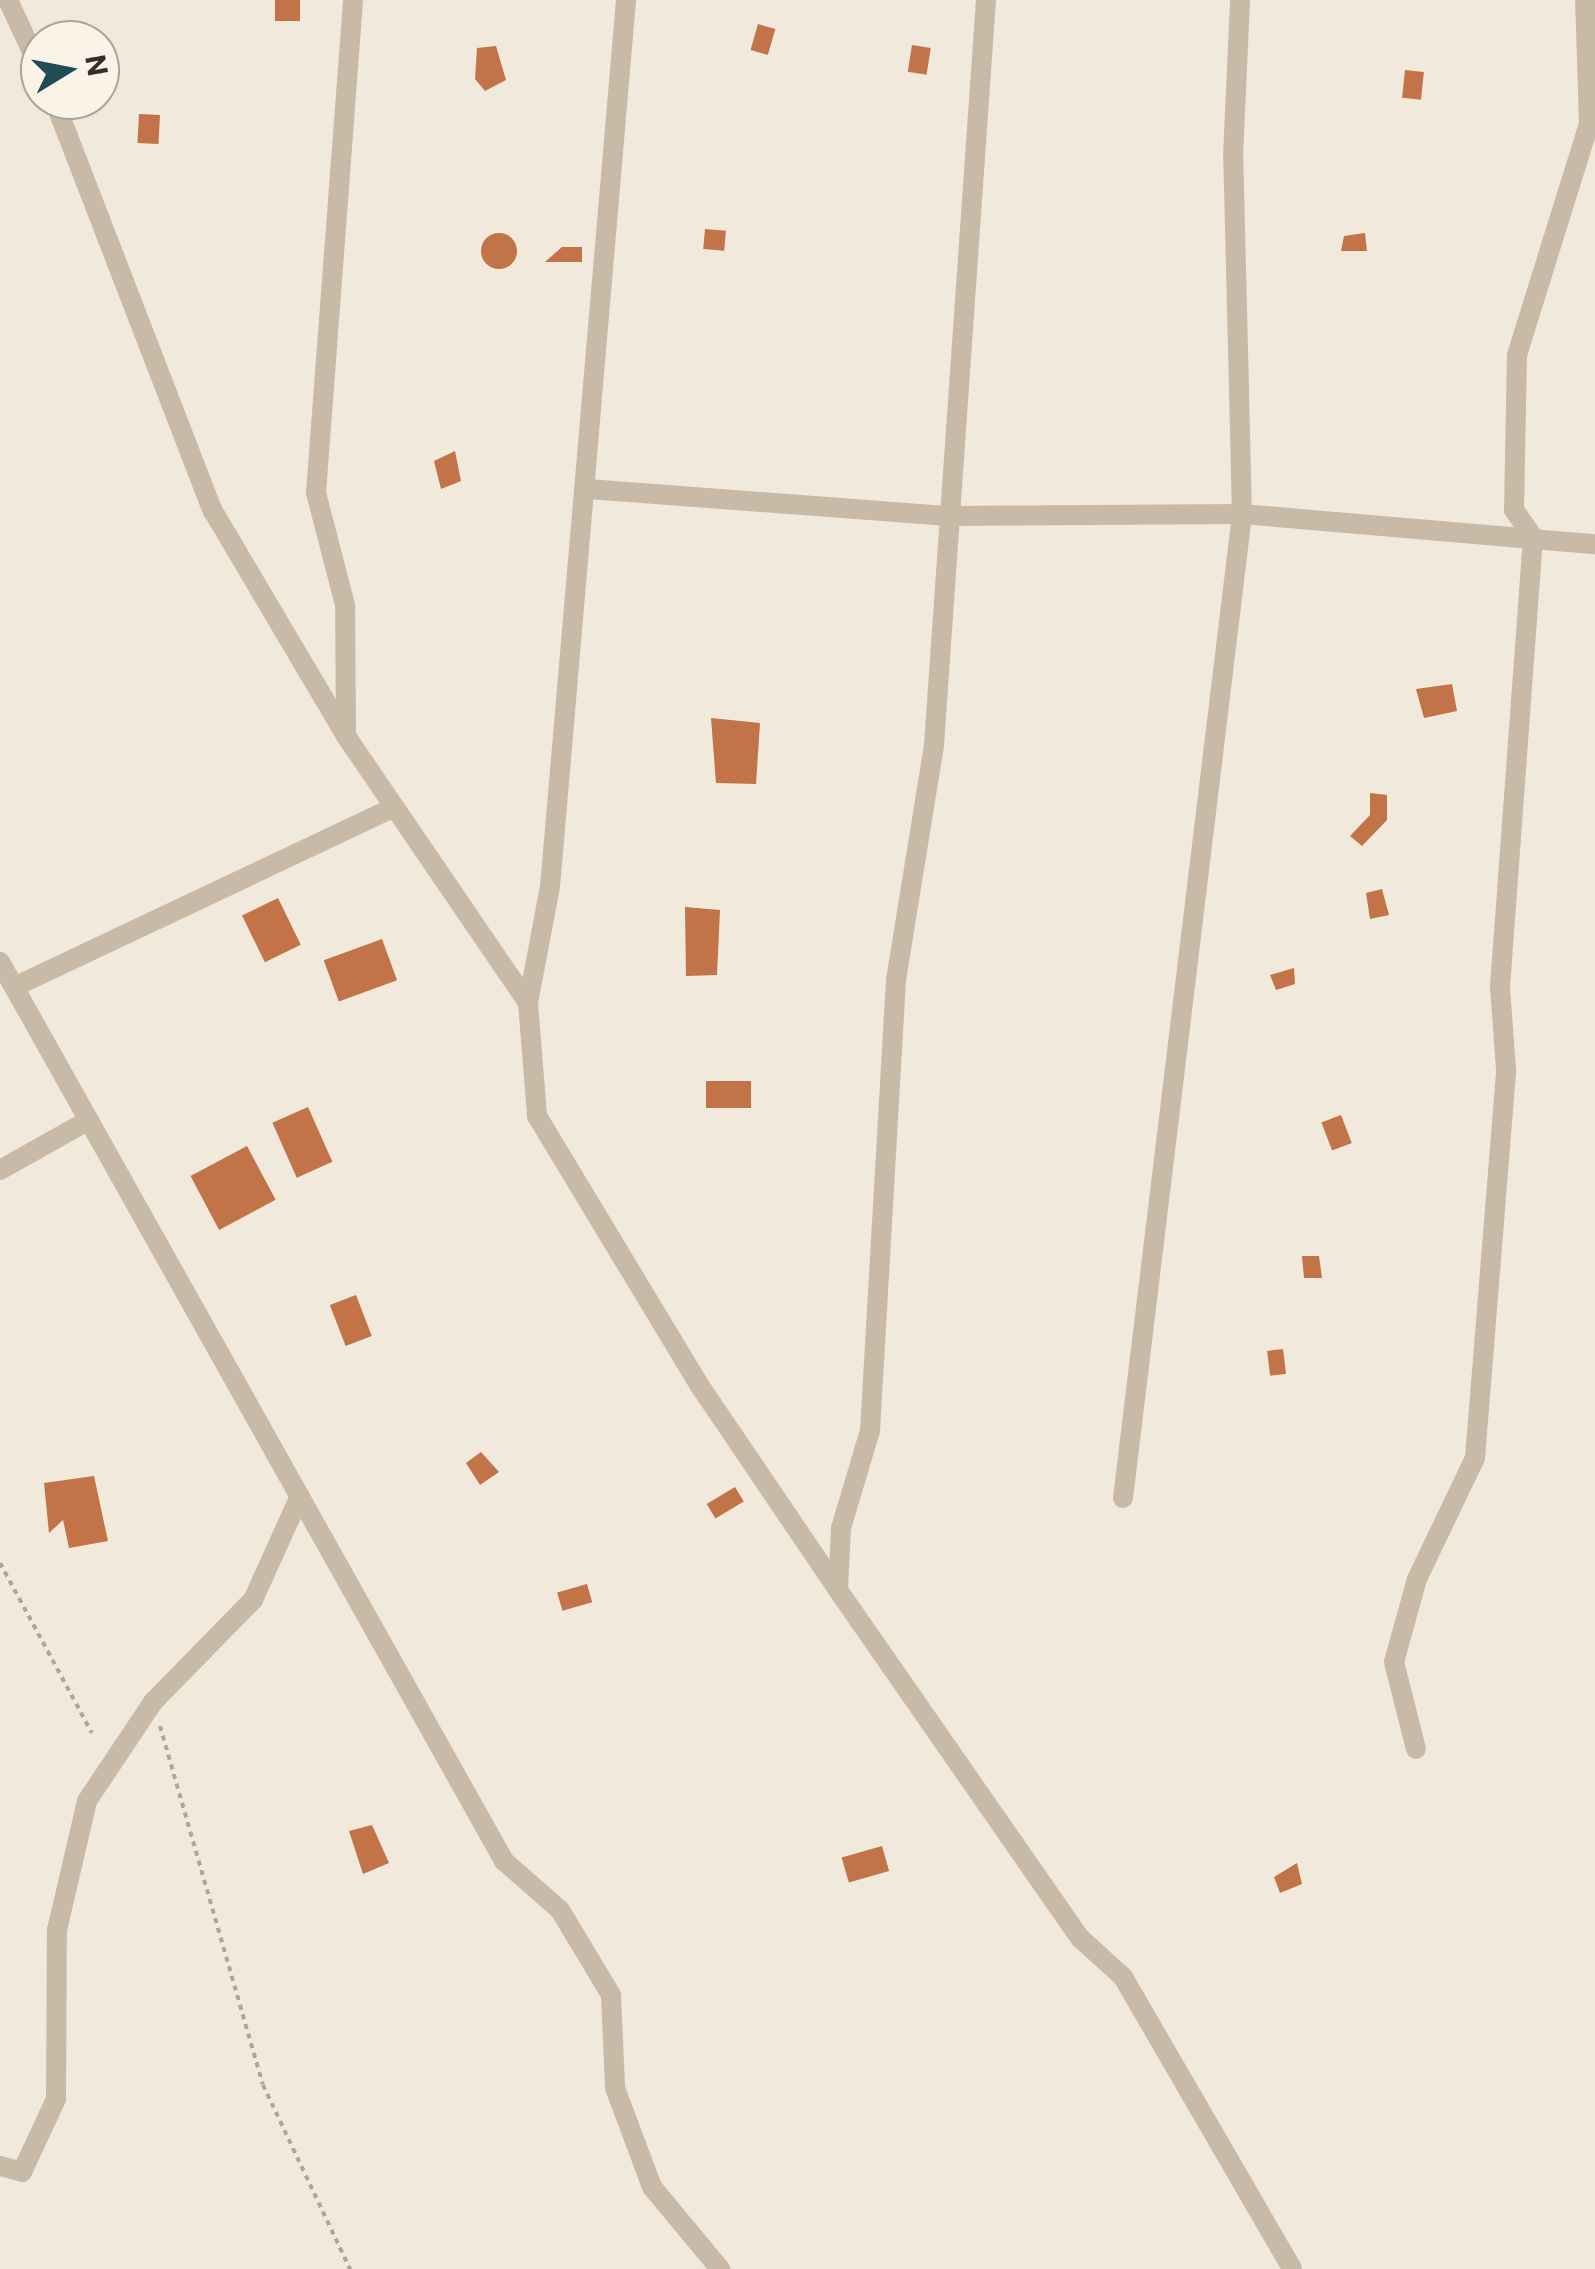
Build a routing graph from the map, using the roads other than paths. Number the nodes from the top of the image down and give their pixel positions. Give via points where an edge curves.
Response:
1 (8, 0) edge
2 (352, 0) edge
3 (626, 0) edge
4 (986, 0) edge
5 (1240, 0) edge
6 (1585, 0) edge
7 (20, 26) edge
8 (62, 120) edge
9 (588, 489) junction
10 (1242, 514) junction
11 (949, 516) junction
12 (1532, 537) junction
13 (1595, 544) edge
14 (346, 736) junction
15 (394, 808) junction
16 (0, 962) edge
17 (14, 987) junction
18 (528, 1003) junction
19 (88, 1120) junction
20 (0, 1170) edge
21 (300, 1496) junction
22 (1122, 1498) dead end
23 (838, 1590) junction
24 (1416, 1748) dead end
25 (0, 2166) edge
26 (720, 2269) edge
27 (1292, 2269) edge

1 - 7 street
2 - 14 street via 316,493 345,605
3 - 9 street
4 - 11 street
5 - 10 street via 1232,156
6 - 12 street via 1589,124 1517,355 1514,510
8 - 14 street via 212,511
9 - 11 street
9 - 18 street via 550,887
10 - 11 street
10 - 12 street
10 - 22 street
11 - 23 street via 934,745 896,980 870,1432 841,1528
12 - 13 street
12 - 24 street via 1475,1458 1417,1579 1394,1662
14 - 15 street
15 - 17 street
15 - 18 street
16 - 17 street
17 - 19 street
18 - 23 street via 537,1116 702,1389
19 - 20 street
19 - 21 street
21 - 25 street via 253,1600 153,1702 87,1800 57,1930 56,2099 22,2172
21 - 26 street via 504,1860 560,1910 611,1996 616,2088 652,2187
23 - 27 street via 1080,1938 1122,1976

